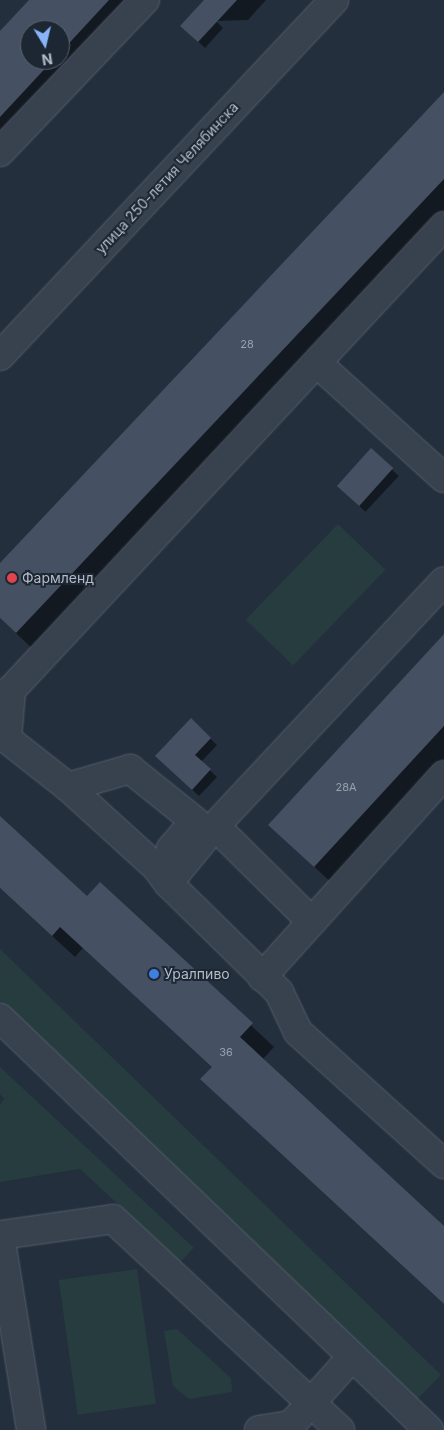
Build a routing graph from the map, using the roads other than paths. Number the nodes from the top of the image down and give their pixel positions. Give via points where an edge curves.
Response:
1 (145, 0) edge
2 (334, 0) edge
3 (0, 152) edge
4 (444, 226) edge
5 (0, 356) edge
6 (317, 363) junction
7 (444, 478) edge
8 (444, 581) edge
9 (6, 686) edge
10 (444, 775) edge
11 (68, 787) junction
12 (215, 826) junction
13 (162, 876) junction
14 (312, 922) junction
15 (262, 977) junction
16 (0, 1018) edge
17 (444, 1164) edge
18 (1, 1236) edge
19 (352, 1357) junction
20 (312, 1402) junction
21 (31, 1430) edge
22 (265, 1430) edge
23 (340, 1430) edge
24 (429, 1430) edge

1 - 3 street
2 - 5 street, улица 250-летия Челябинска
4 - 6 street
6 - 7 street
6 - 9 street
8 - 12 street
9 - 11 street via 7,739
10 - 14 street
11 - 13 street
11 - 13 street via 130,769 195,821
12 - 13 street
12 - 14 street
13 - 15 street
14 - 15 street
15 - 17 street via 279,992 298,1032
16 - 19 street
18 - 20 street via 113,1219
18 - 21 street
19 - 20 street
19 - 24 street
20 - 22 street via 291,1425
20 - 23 street

